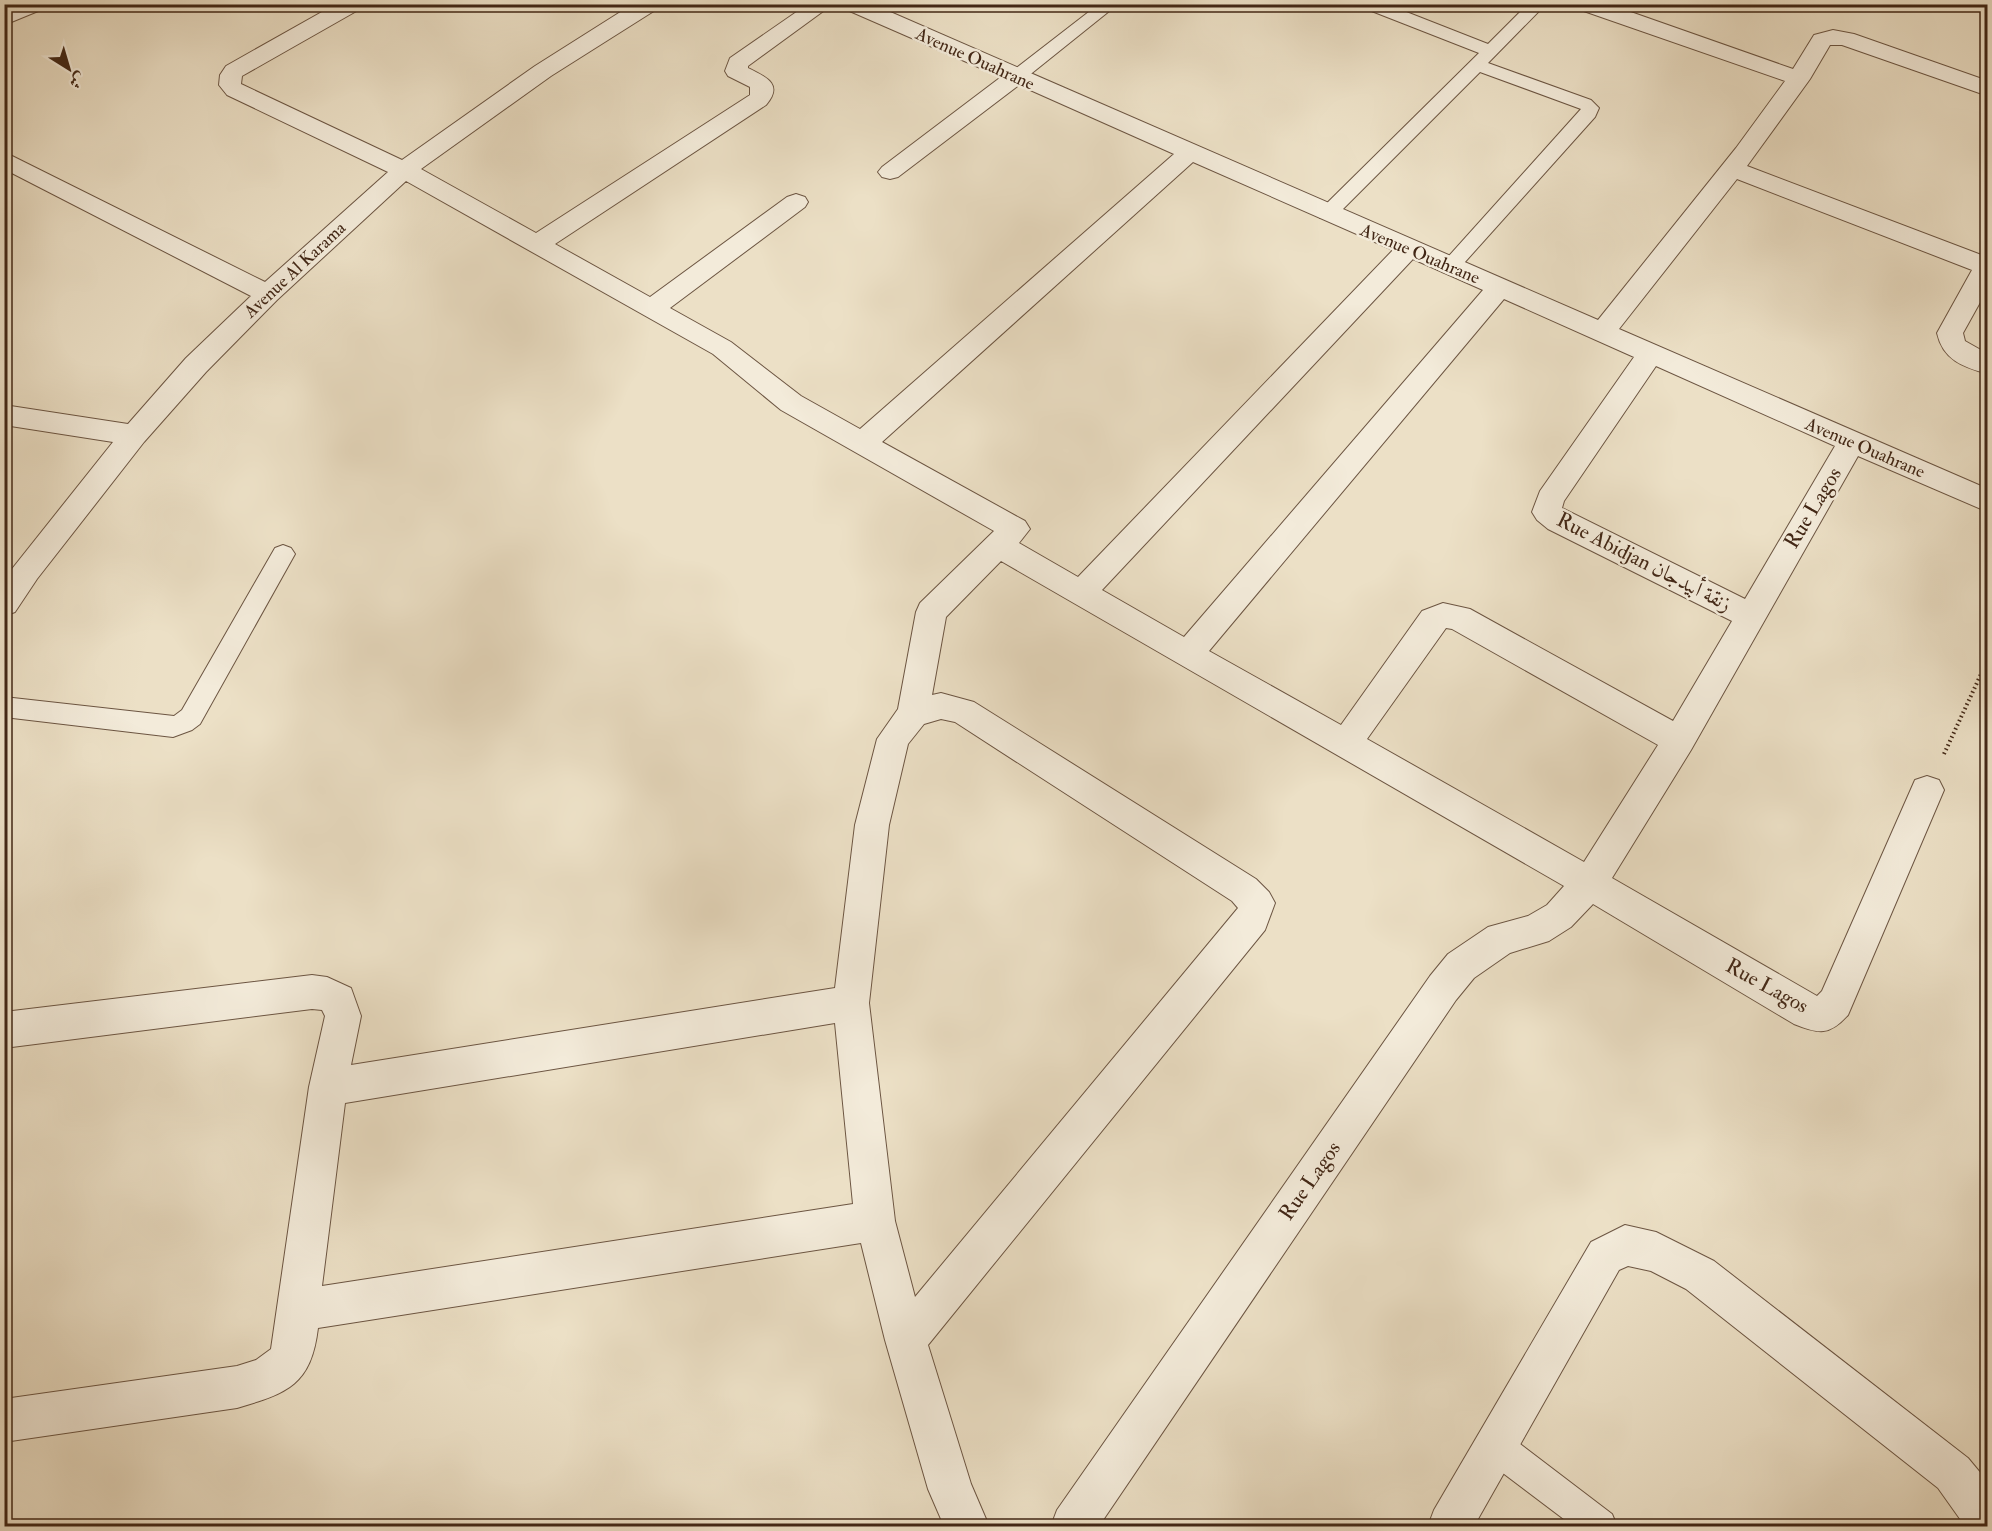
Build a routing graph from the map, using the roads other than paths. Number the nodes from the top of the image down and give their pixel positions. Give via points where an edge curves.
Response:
1 (35, 4) edge
2 (352, 4) edge
3 (823, 4) edge
4 (853, 4) edge
5 (1110, 4) edge
6 (1370, 4) edge
7 (1538, 4) edge
8 (1586, 4) edge
9 (633, 7) edge
10 (4, 19) edge
11 (1490, 51) junction
12 (1477, 65) junction
13 (1016, 77) junction
14 (1799, 79) junction
15 (1988, 89) edge
16 (1189, 153) junction
17 (4, 159) edge
18 (1731, 168) junction
19 (404, 171) junction
20 (890, 172) dead end
21 (796, 202) dead end
22 (1328, 214) junction
23 (537, 244) junction
24 (1408, 249) junction
25 (1987, 264) edge
26 (1449, 267) junction
27 (1499, 288) junction
28 (268, 294) junction
29 (651, 309) junction
30 (1602, 333) junction
31 (1650, 354) junction
32 (1988, 365) edge
33 (4, 415) edge
34 (134, 435) junction
35 (863, 443) junction
36 (1851, 443) junction
37 (1988, 501) edge
38 (998, 545) junction
39 (283, 554) dead end
40 (1081, 593) junction
41 (4, 604) edge
42 (1749, 615) junction
43 (1188, 654) junction
44 (4, 707) edge
45 (913, 714) junction
46 (1679, 740) junction
47 (1346, 743) junction
48 (1927, 790) road end
49 (1590, 883) junction
50 (851, 1003) junction
51 (4, 1030) edge
52 (328, 1087) junction
53 (875, 1221) junction
54 (298, 1310) junction
55 (906, 1340) junction
56 (4, 1421) edge
57 (1495, 1446) junction
58 (1984, 1510) edge
59 (967, 1527) edge
60 (1072, 1527) edge
61 (1450, 1527) edge
62 (1600, 1527) edge

1 - 10 street
2 - 19 street via 234,71 230,85
3 - 23 street via 738,63 735,71 764,88 758,100
4 - 13 street, Avenue Ouahrane
5 - 13 lane
6 - 11 lane
7 - 11 lane
8 - 14 street
9 - 19 street, Avenue Al Karama
11 - 12 lane
12 - 22 lane
12 - 26 lane via 1590,108
13 - 16 street, Avenue Ouahrane
13 - 20 street
14 - 15 street via 1822,40 1833,37
14 - 18 street
16 - 22 street, Avenue Ouahrane
16 - 35 street
17 - 28 street
18 - 25 street
18 - 30 street
19 - 23 street
19 - 28 street, Avenue Al Karama
21 - 29 street
22 - 24 street, Avenue Ouahrane
23 - 29 street
24 - 26 street, Avenue Ouahrane
24 - 40 street
25 - 32 street via 1950,333 1953,346
26 - 27 street, Avenue Ouahrane
27 - 30 street, Avenue Ouahrane
27 - 43 street
28 - 34 street, Avenue Al Karama
29 - 35 street via 722,348 791,403
30 - 31 street, Avenue Ouahrane
31 - 36 street, Avenue Ouahrane
31 - 42 street, Rue Abidjan زنقة أبيدجان via 1550,499 1547,512 1558,521
33 - 34 street
34 - 41 street, Avenue Al Karama
35 - 38 street via 1015,529
36 - 37 street, Avenue Ouahrane
36 - 42 street, Rue Lagos
38 - 40 street
38 - 45 street via 931,612
39 - 44 lane via 191,717 183,723 173,727
40 - 43 street
42 - 46 street, Rue Lagos
43 - 47 street
45 - 50 street via 893,739 872,825
45 - 55 street via 941,705 963,711 1244,890 1257,903 1253,919
46 - 47 street via 1459,618 1443,615 1433,620
46 - 49 street, Rue Lagos
47 - 49 street
48 - 49 street, Rue Lagos via 1835,1003 1824,1015 1807,1012
49 - 60 street, Rue Lagos via 1559,916 1536,930 1501,939 1461,966
50 - 52 street
50 - 53 street
51 - 52 street via 312,992 338,1000 343,1017
52 - 54 street
53 - 54 street
53 - 55 street
54 - 56 street via 296,1345 289,1362 270,1378 237,1387
55 - 59 street via 950,1489
57 - 58 street via 1605,1256 1625,1245 1656,1252 1700,1275 1953,1473
57 - 61 street
57 - 62 lane

